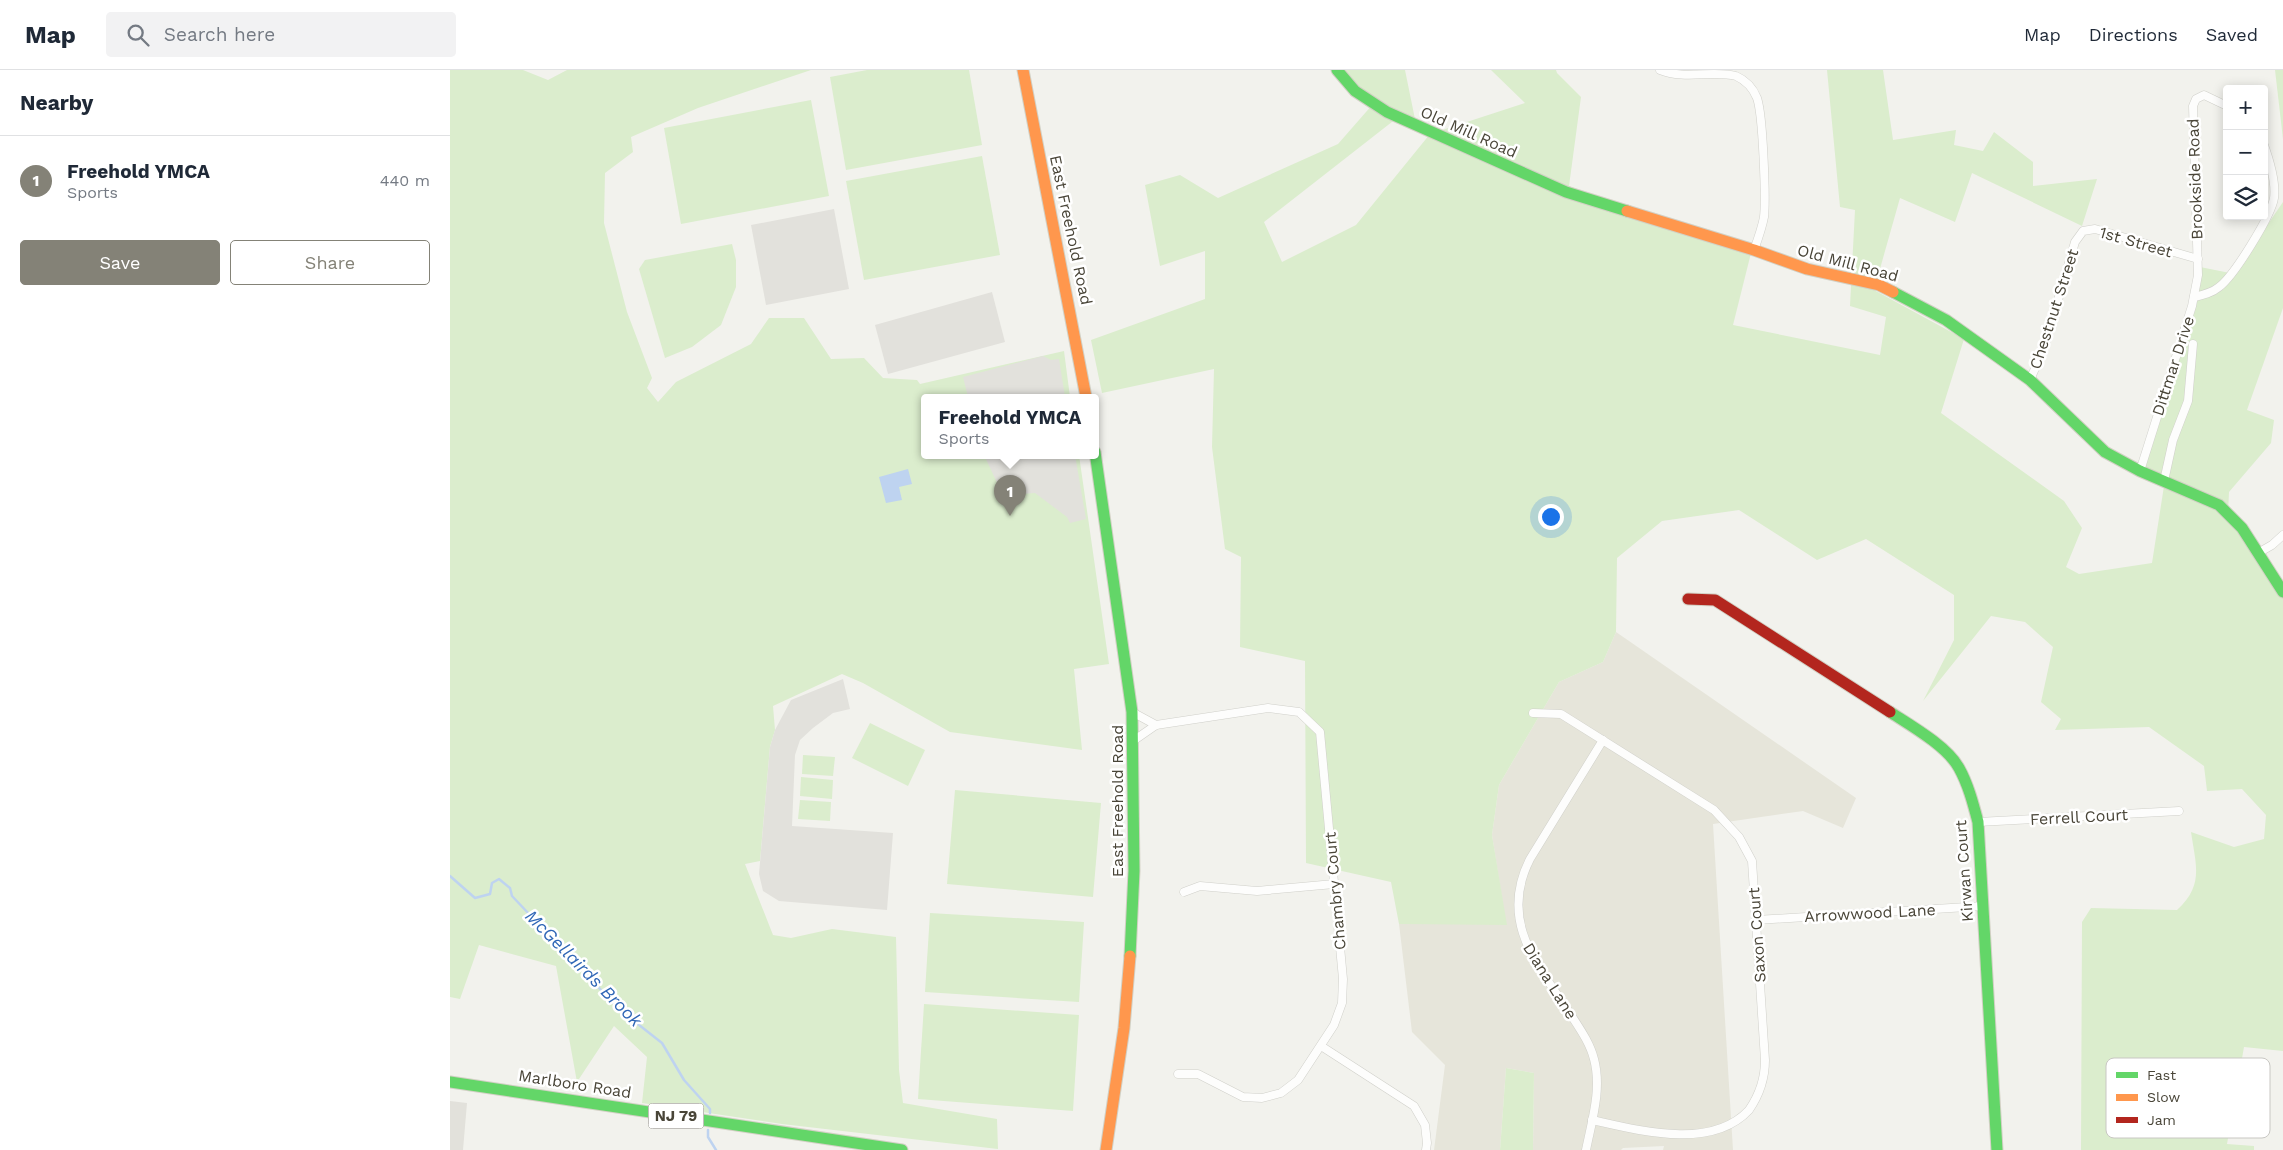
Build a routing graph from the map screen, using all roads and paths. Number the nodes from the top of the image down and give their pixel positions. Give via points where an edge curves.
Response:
1 (1023, 70) edge
2 (1337, 70) edge
3 (1660, 70) edge
4 (2223, 104) edge
5 (2268, 163) edge
6 (2076, 237) joint
7 (1754, 250) junction
8 (2198, 259) junction
9 (2194, 297) junction
10 (2193, 344) dead end
11 (2030, 380) junction
12 (1085, 394) edge
13 (1096, 459) edge
14 (2140, 471) junction
15 (2164, 482) junction
16 (2283, 535) edge
17 (2258, 553) junction
18 (2283, 592) edge
19 (1688, 599) dead end
20 (1132, 712) junction
21 (1533, 713) dead end
22 (1156, 725) junction
23 (1603, 740) junction
24 (1133, 741) junction
25 (2179, 812) dead end
26 (1978, 822) junction
27 (1334, 884) junction
28 (1184, 892) dead end
29 (1983, 906) junction
30 (1757, 920) junction
31 (1321, 1046) junction
32 (1178, 1074) dead end
33 (450, 1082) edge
34 (1592, 1120) junction
35 (902, 1150) edge
36 (1106, 1150) edge
37 (1426, 1150) edge
38 (1586, 1150) edge
39 (1996, 1150) edge

1 - 12 street, East Freehold Road
2 - 7 street, Old Mill Road via 1355,92 1375,106 1507,167 1599,204
3 - 7 street via 1675,74 1727,72 1743,80 1755,94 1759,110 1765,202
4 - 8 street, Brookside Road via 2209,96 2199,96 2192,113
5 - 9 street via 2274,190 2271,206 2254,239 2224,283 2213,291
6 - 8 street, 1st Street via 2083,231 2095,229
6 - 11 street, Chestnut Street via 2044,348
7 - 11 street, Old Mill Road via 1806,269 1879,285 1904,296 1946,320
8 - 9 street, Dittmar Drive
9 - 14 street, Dittmar Drive
10 - 15 street via 2188,401
11 - 14 street, Old Mill Road via 2096,445
13 - 20 street, East Freehold Road
14 - 15 street, Old Mill Road
15 - 17 street, Old Mill Road via 2219,505 2242,528
16 - 17 street
17 - 18 street, Old Mill Road
19 - 26 street, Kirwan Court via 1715,600 1928,737 1958,766
20 - 22 street
20 - 24 street, East Freehold Road
21 - 23 street, Saxon Court via 1561,714
22 - 24 street, Chambry Court
22 - 27 street, Chambry Court via 1268,708 1299,712 1320,732
23 - 30 street, Saxon Court via 1714,810 1739,837 1752,861
23 - 34 street, Diana Lane via 1530,860 1518,898 1519,922 1530,953 1591,1048 1597,1085
24 - 36 street, East Freehold Road via 1134,864 1130,967
25 - 26 street, Ferrell Court
26 - 29 street, Kirwan Court
27 - 28 street via 1257,891 1200,886
27 - 31 street, Chambry Court via 1343,992 1339,1013
29 - 30 street, Arrowwood Lane
29 - 39 street, Kirwan Court
30 - 34 street, Saxon Court via 1765,1071 1758,1094 1746,1114 1725,1130 1695,1138 1677,1138
31 - 32 street, Chambry Court via 1298,1080 1271,1097 1243,1097 1198,1074
31 - 37 street via 1414,1106 1425,1125
33 - 35 street, Marlboro Road / NJ 79
34 - 38 street, Diana Lane

